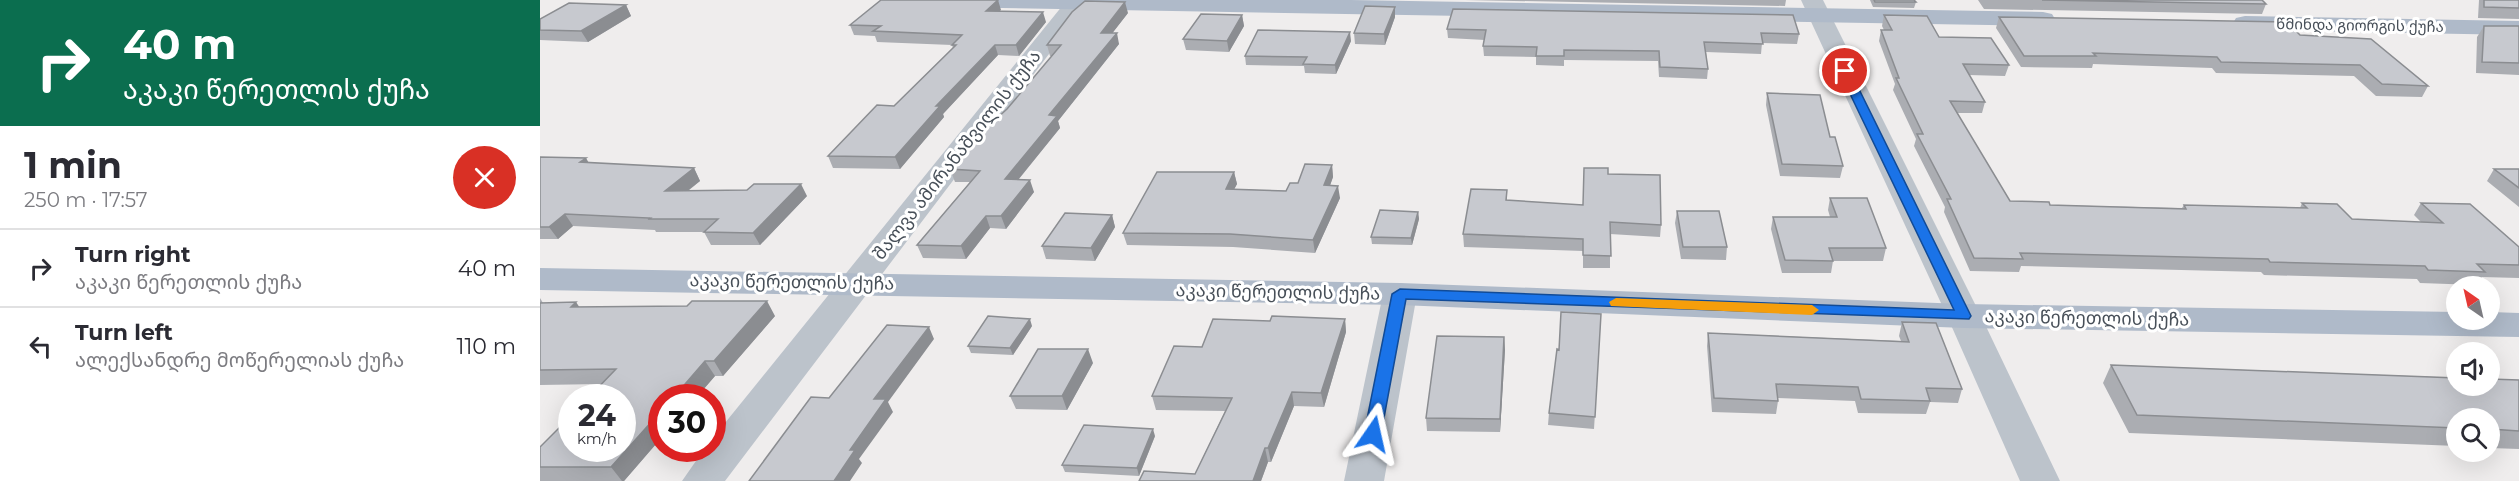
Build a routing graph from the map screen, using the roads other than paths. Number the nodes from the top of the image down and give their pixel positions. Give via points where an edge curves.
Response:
1 (940, 0) edge
2 (1078, 1) edge
3 (1815, 8) edge
4 (2066, 20) edge
5 (2221, 22) edge
6 (2519, 28) edge
7 (540, 279) edge
8 (856, 283) junction
9 (1400, 294) junction
10 (1964, 316) junction
11 (2519, 325) edge
12 (702, 481) edge
13 (1364, 481) edge
14 (2040, 481) edge

1 - 2 main road
2 - 3 main road
2 - 8 street, შალვა ამირანაშვილის ქუჩა
3 - 4 main road
3 - 10 street
5 - 6 main road, წმინდა გიორგის ქუჩა
7 - 8 main road, აკაკი წერეთლის ქუჩა
8 - 9 main road, აკაკი წერეთლის ქუჩა
8 - 12 street, შალვა ამირანაშვილის ქუჩა
9 - 10 main road, აკაკი წერეთლის ქუჩა
9 - 13 street
10 - 11 main road, აკაკი წერეთლის ქუჩა
10 - 14 street

